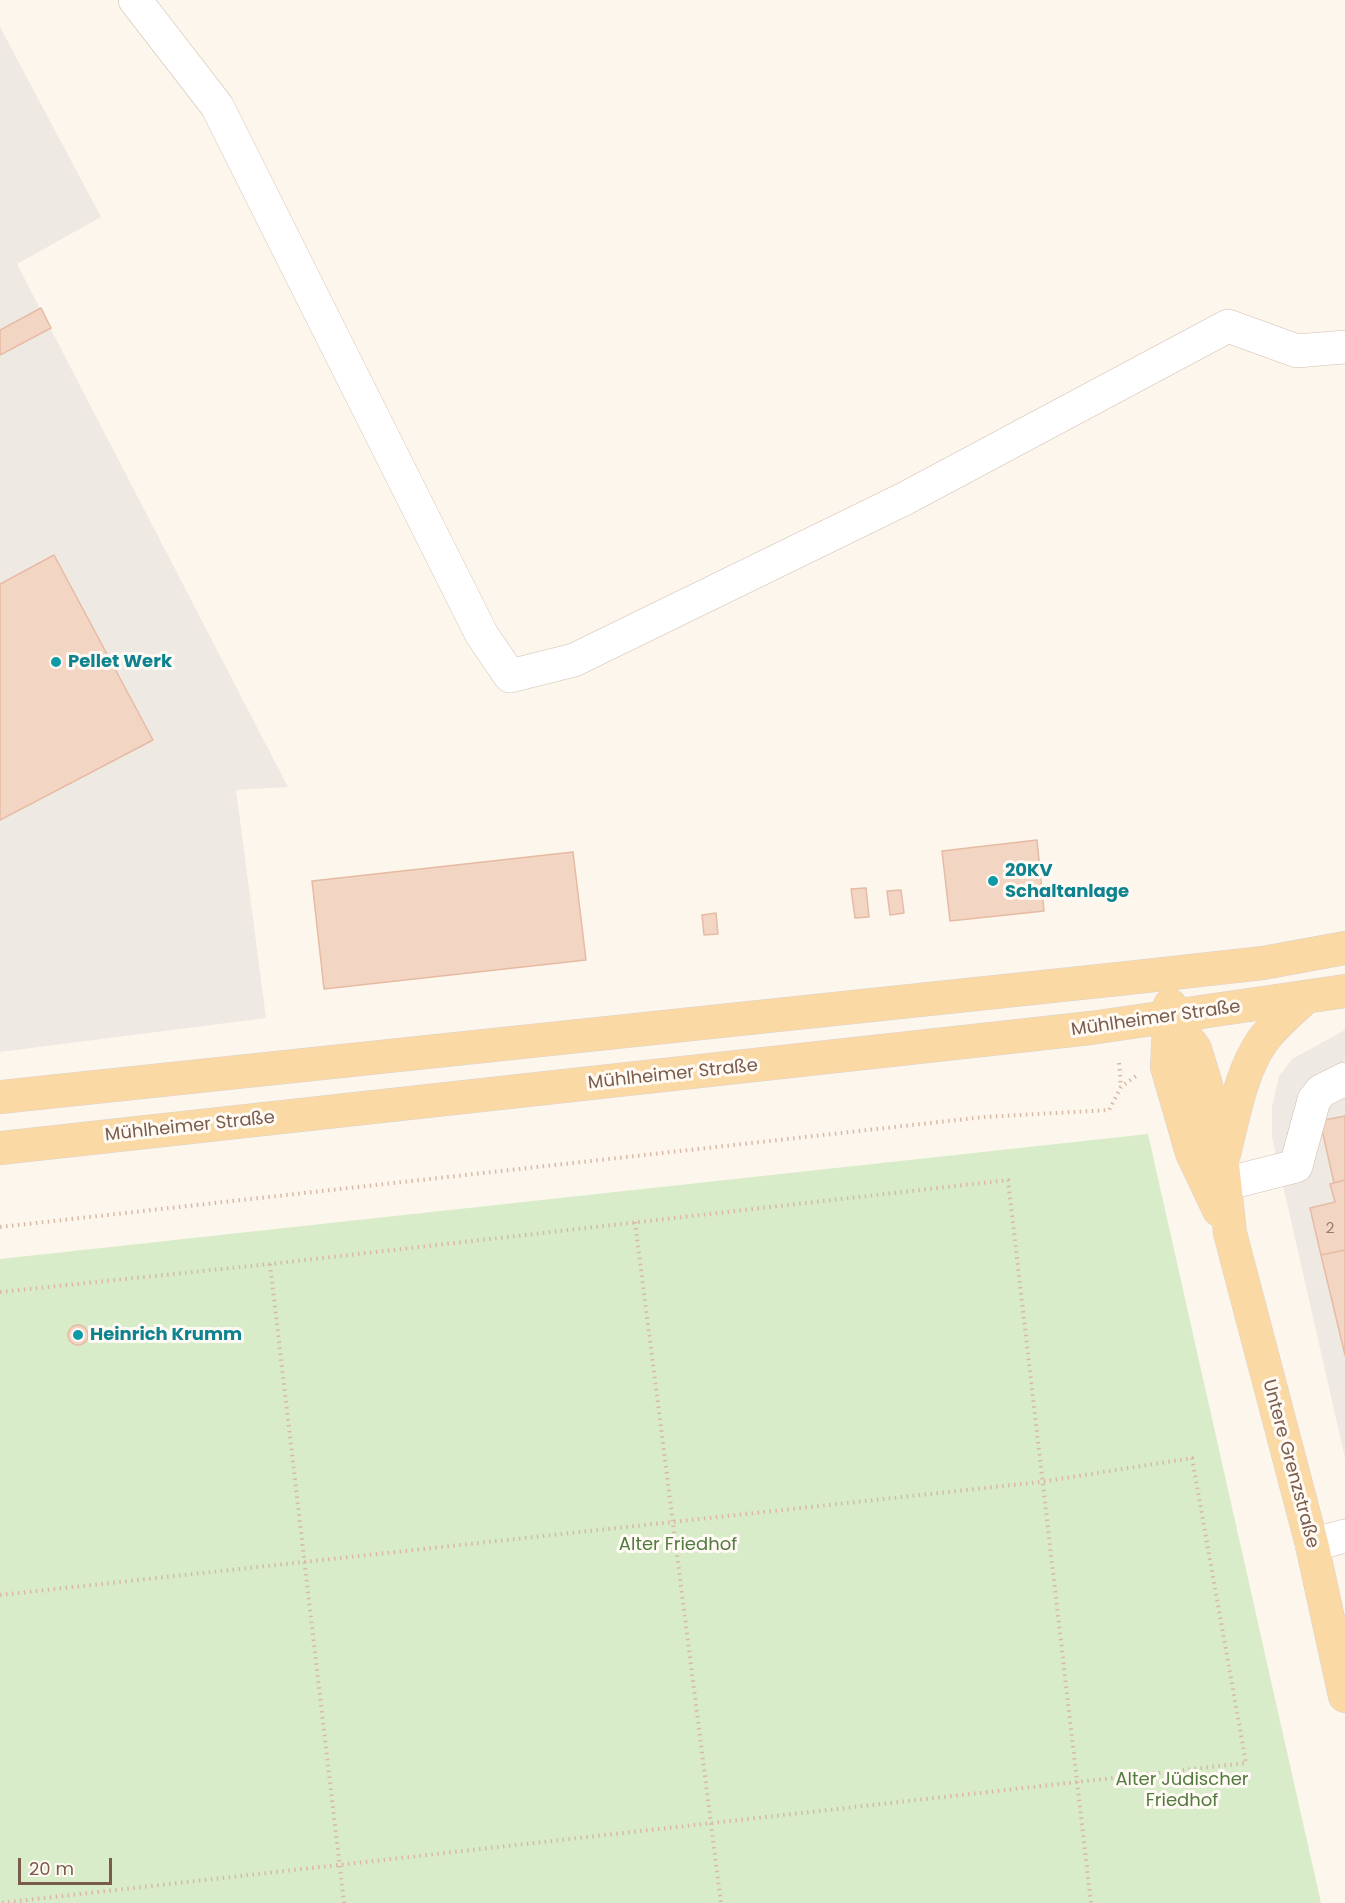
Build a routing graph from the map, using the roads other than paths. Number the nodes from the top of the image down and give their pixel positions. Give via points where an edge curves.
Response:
1 (135, 0) edge
2 (1345, 347) edge
3 (1345, 948) edge
4 (1167, 973) junction
5 (1345, 991) edge
6 (1306, 997) junction
7 (1171, 1016) junction
8 (1345, 1079) edge
9 (0, 1097) edge
10 (0, 1148) edge
11 (1223, 1172) junction
12 (1230, 1233) junction
13 (1345, 1536) edge
14 (1312, 1545) junction
15 (1345, 1696) edge

1 - 2 street via 217,106 482,635 510,676 585,655 904,499 1228,326 1297,351
3 - 4 main road via 1263,963
4 - 7 main road
4 - 9 main road
5 - 6 main road, Mühlheimer Straße
6 - 7 main road, Mühlheimer Straße
6 - 11 main road via 1274,1028 1254,1055 1237,1103
7 - 10 main road, Mühlheimer Straße via 738,1068
7 - 11 main road, Untere Grenzstraße via 1195,1049
7 - 12 main road, Untere Grenzstraße via 1167,1067 1192,1153
8 - 11 street via 1321,1091 1314,1100 1296,1166
11 - 12 main road, Untere Grenzstraße
12 - 14 main road, Untere Grenzstraße
13 - 14 street
14 - 15 main road, Untere Grenzstraße

